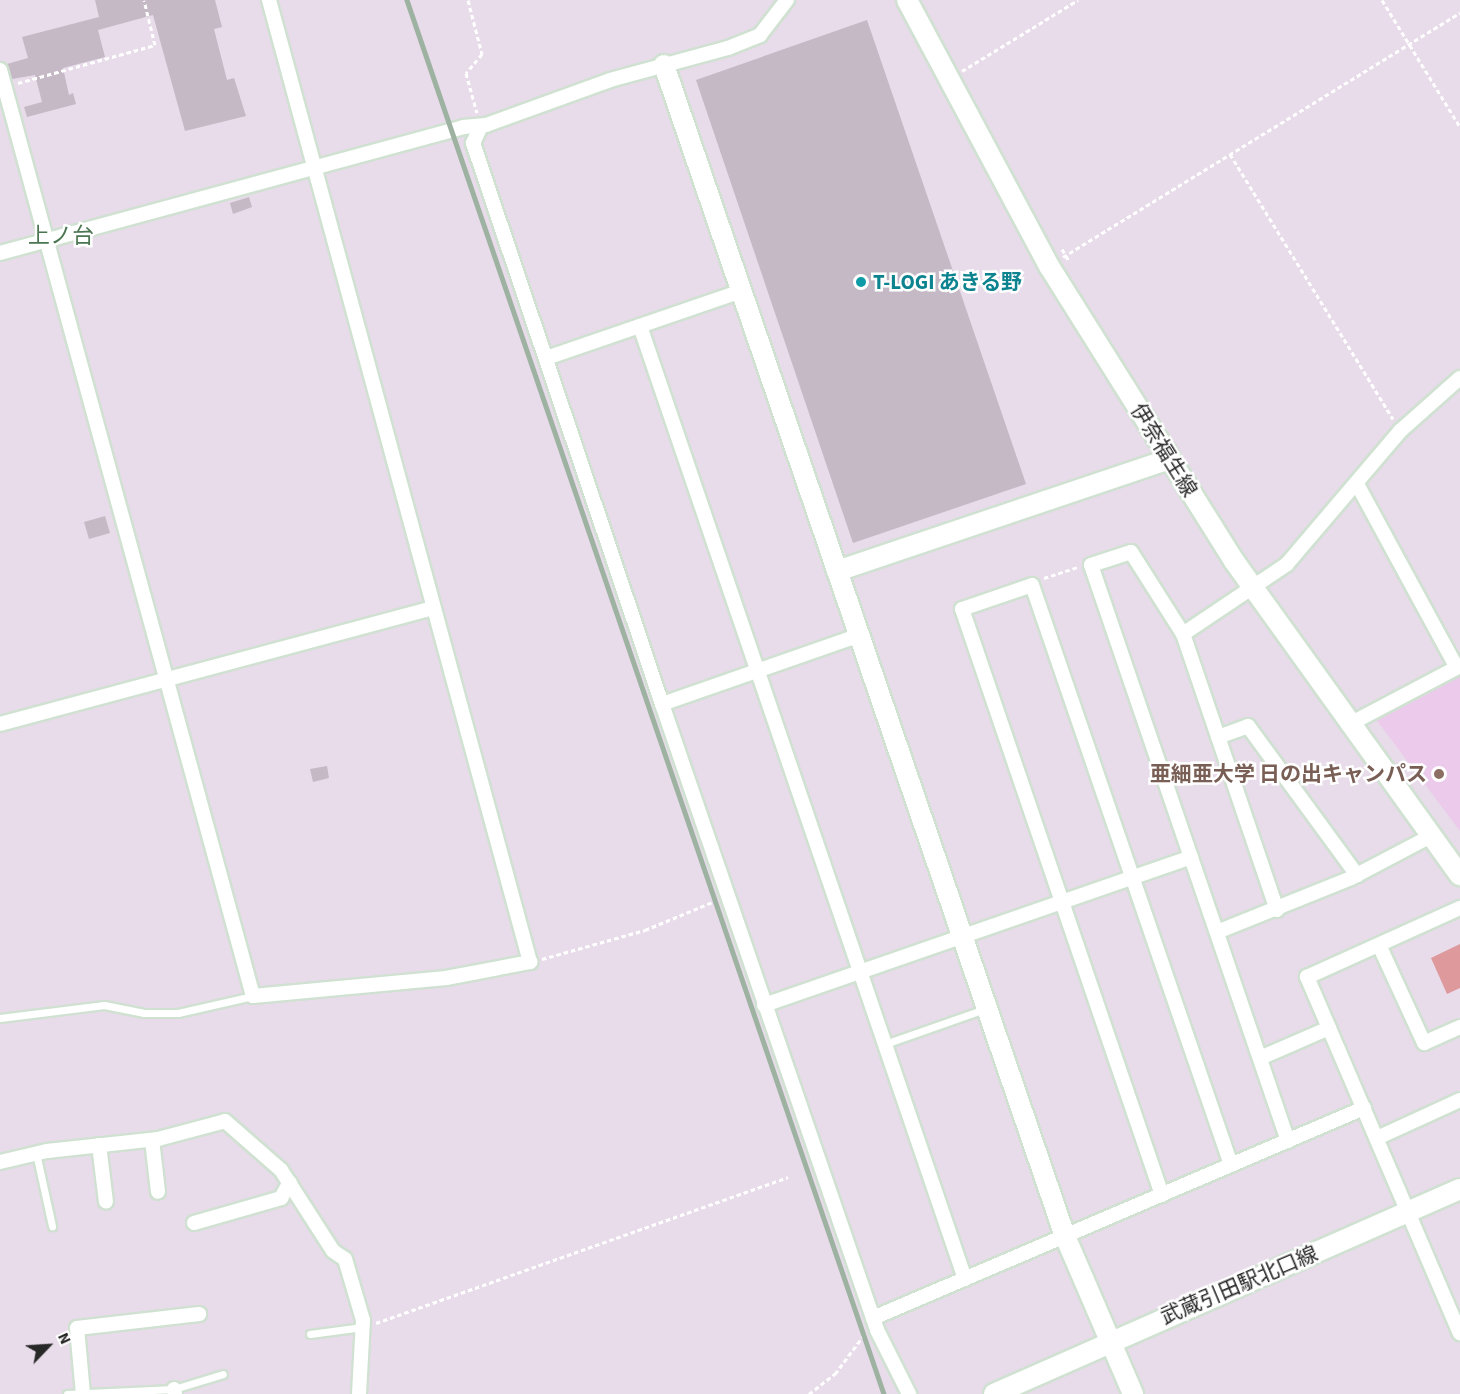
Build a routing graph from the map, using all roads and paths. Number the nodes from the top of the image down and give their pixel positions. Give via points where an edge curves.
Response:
1 (144, 0) edge
2 (269, 0) edge
3 (468, 0) edge
4 (787, 0) edge
5 (907, 0) edge
6 (1078, 0) edge
7 (1383, 0) edge
8 (1460, 13) edge
9 (1410, 44) junction
10 (664, 65) junction
11 (0, 70) edge
12 (947, 80) junction
13 (5, 87) junction
14 (481, 126) junction
15 (1460, 127) edge
16 (1230, 154) junction
17 (314, 166) junction
18 (46, 240) junction
19 (1062, 249) dead end
20 (0, 253) edge
21 (1057, 261) junction
22 (1069, 261) dead end
23 (742, 291) junction
24 (640, 326) junction
25 (546, 358) junction
26 (1460, 378) edge
27 (1400, 431) junction
28 (1170, 459) junction
29 (1357, 484) junction
30 (1091, 565) junction
31 (837, 571) junction
32 (1032, 585) junction
33 (1252, 589) junction
34 (434, 608) junction
35 (1183, 634) junction
36 (860, 635) junction
37 (1459, 667) edge
38 (757, 671) junction
39 (165, 679) junction
40 (662, 704) junction
41 (0, 724) edge
42 (1348, 724) junction
43 (1218, 736) junction
44 (1431, 836) junction
45 (1191, 857) junction
46 (1358, 875) junction
47 (1460, 875) edge
48 (1132, 877) junction
49 (728, 897) junction
50 (1062, 901) junction
51 (1460, 908) edge
52 (1277, 910) junction
53 (1217, 932) junction
54 (962, 935) junction
55 (1379, 945) junction
56 (530, 962) junction
57 (860, 971) junction
58 (253, 996) junction
59 (764, 1005) junction
60 (987, 1008) junction
61 (0, 1018) edge
62 (1460, 1027) edge
63 (1329, 1028) junction
64 (885, 1044) junction
65 (1260, 1058) junction
66 (1460, 1100) edge
67 (1364, 1108) junction
68 (1377, 1138) junction
69 (152, 1140) junction
70 (1288, 1140) junction
71 (99, 1145) junction
72 (36, 1154) junction
73 (0, 1162) edge
74 (1231, 1165) junction
75 (788, 1177) dead end
76 (290, 1182) junction
77 (1460, 1189) edge
78 (158, 1192) dead end
79 (1162, 1195) junction
80 (106, 1202) dead end
81 (1408, 1212) junction
82 (194, 1223) dead end
83 (52, 1226) dead end
84 (1065, 1236) junction
85 (964, 1279) junction
86 (1456, 1313) edge
87 (200, 1314) dead end
88 (875, 1324) junction
89 (363, 1327) junction
90 (1460, 1333) edge
91 (310, 1334) dead end
92 (1110, 1341) junction
93 (223, 1374) dead end
94 (1012, 1387) edge
95 (174, 1391) edge
96 (67, 1394) edge
97 (83, 1394) edge
98 (359, 1394) edge
99 (809, 1394) edge
100 (909, 1394) edge
101 (994, 1394) edge
102 (1132, 1394) edge

1 - 13 path via 155,45
2 - 17 street
3 - 14 path via 482,54 466,73
4 - 10 street via 753,39
5 - 12 street, 伊奈福生線
6 - 12 path
7 - 9 path
8 - 9 path
9 - 15 path
9 - 16 path
10 - 14 street
10 - 23 street
11 - 13 street
12 - 21 street, 伊奈福生線
13 - 18 street
14 - 17 street via 463,127
14 - 25 street via 473,143
16 - 21 path
16 - 27 path
17 - 18 street
17 - 34 street
18 - 20 street
18 - 39 street
19 - 21 path
21 - 22 path
21 - 28 street, 伊奈福生線
23 - 24 street
23 - 31 street
24 - 25 street
24 - 38 street
25 - 40 street
26 - 27 street
27 - 29 street
28 - 31 street
28 - 33 street, 伊奈福生線
29 - 33 street via 1287,564
29 - 37 street
30 - 32 path
30 - 35 street via 1131,552
30 - 45 street
31 - 36 street
32 - 48 street
32 - 50 street via 962,609
33 - 35 street
33 - 42 street, 伊奈福生線
34 - 39 street
34 - 56 street
35 - 43 street
36 - 38 street
36 - 54 street
37 - 42 street
38 - 40 street
38 - 57 street
39 - 41 street
39 - 58 street
40 - 49 street
42 - 44 street, 伊奈福生線
43 - 46 street via 1248,726
43 - 52 street
44 - 46 street
44 - 47 street, 伊奈福生線
45 - 48 street
45 - 53 street
46 - 52 street
48 - 50 street
48 - 74 street
49 - 56 path via 645,930
49 - 59 street
50 - 54 street
50 - 79 street
51 - 55 street
52 - 53 street
53 - 65 street
54 - 57 street
54 - 60 street
55 - 62 street via 1424,1043
55 - 63 street via 1307,977
56 - 58 street via 446,978
57 - 59 street
57 - 64 street
58 - 61 lane via 178,1013 144,1013 104,1005
59 - 88 street
60 - 64 lane
60 - 84 street
63 - 65 street
63 - 67 street
64 - 85 street
65 - 70 street
66 - 68 street
67 - 68 street
67 - 70 street
68 - 81 street
69 - 71 street
69 - 76 street via 225,1121
69 - 78 street
70 - 74 street
71 - 72 street
71 - 80 street
72 - 73 street
72 - 83 lane
74 - 79 street
75 - 89 path
76 - 82 street via 281,1198
76 - 89 street via 333,1251 345,1259
77 - 81 street, 武蔵引田駅北口線
79 - 84 street
81 - 86 street
81 - 92 street, 武蔵引田駅北口線
84 - 85 street
84 - 92 street
85 - 88 street
86 - 90 street
87 - 97 street via 77,1328
88 - 99 path via 835,1374
88 - 100 street
89 - 91 lane
89 - 98 street
92 - 94 street, 武蔵引田駅北口線
92 - 102 street
93 - 95 lane
94 - 101 street, 武蔵引田駅北口線
95 - 97 lane
96 - 97 lane

